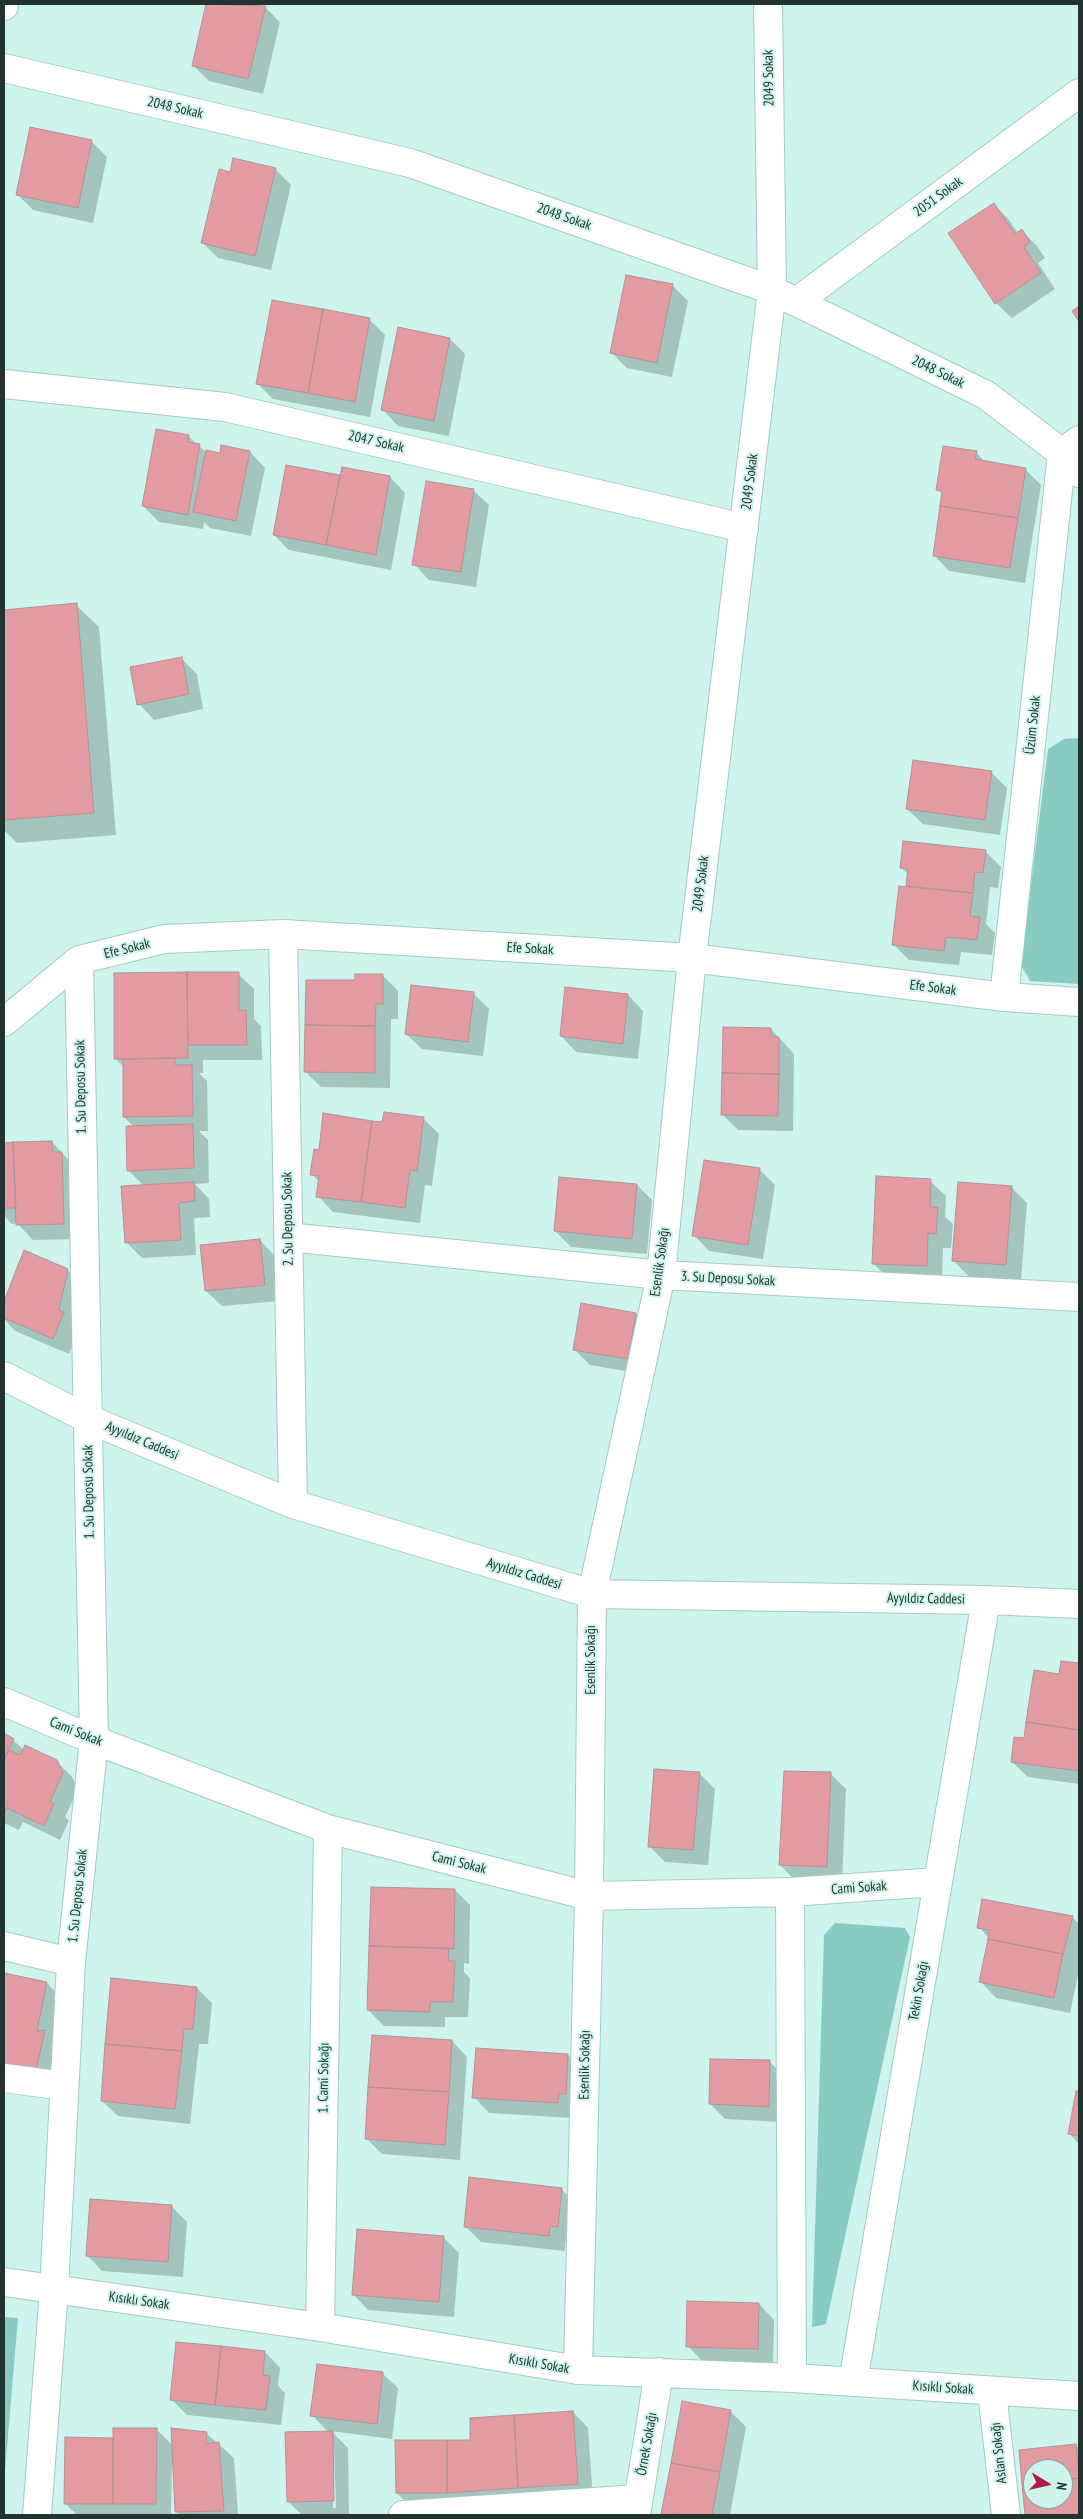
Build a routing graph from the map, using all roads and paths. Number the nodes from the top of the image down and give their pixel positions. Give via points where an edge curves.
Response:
1 (768, 4) edge
2 (4, 68) edge
3 (1079, 93) edge
4 (772, 290) junction
5 (796, 302) junction
6 (4, 384) edge
7 (1071, 447) edge
8 (1079, 473) edge
9 (744, 528) junction
10 (283, 934) junction
11 (692, 958) junction
12 (79, 960) junction
13 (1004, 997) junction
14 (1079, 1002) edge
15 (4, 1022) edge
16 (288, 1237) junction
17 (661, 1275) junction
18 (1079, 1297) edge
19 (4, 1376) edge
20 (88, 1418) junction
21 (293, 1504) junction
22 (592, 1594) junction
23 (986, 1600) junction
24 (1079, 1604) edge
25 (4, 1702) edge
26 (94, 1740) junction
27 (328, 1829) junction
28 (938, 1882) junction
29 (790, 1892) junction
30 (589, 1896) junction
31 (4, 1946) edge
32 (71, 1962) junction
33 (4, 2078) edge
34 (64, 2086) junction
35 (4, 2282) edge
36 (54, 2288) junction
37 (320, 2327) junction
38 (578, 2370) junction
39 (660, 2372) junction
40 (792, 2378) junction
41 (852, 2382) junction
42 (992, 2392) junction
43 (1079, 2396) edge
44 (637, 2507) edge
45 (37, 2515) edge
46 (403, 2515) edge
47 (1006, 2515) edge

1 - 4 street, 2049 Sokak
2 - 4 street, 2048 Sokak via 410,163
3 - 5 street, 2051 Sokak
4 - 5 street, 2048 Sokak
4 - 9 street, 2049 Sokak
5 - 7 street, 2048 Sokak via 986,395
6 - 9 street, 2047 Sokak via 225,407
7 - 8 street, 2048 Sokak
7 - 13 street, Üzüm Sokak
9 - 11 street, 2049 Sokak
10 - 11 street, Efe Sokak
10 - 12 street, Efe Sokak via 164,939
10 - 16 street, 2. Su Deposu Sokak
11 - 13 street, Efe Sokak
11 - 17 street, Esenlik Sokağı
12 - 15 street, Efe Sokak
12 - 20 street, 1. Su Deposu Sokak
13 - 14 street, Efe Sokak
16 - 17 street, 3. Su Deposu Sokak
16 - 21 street, 2. Su Deposu Sokak
17 - 18 street, 3. Su Deposu Sokak
17 - 22 street, Esenlik Sokağı
19 - 20 street, Ayyıldız Caddesi
20 - 21 street, Ayyıldız Caddesi
20 - 26 street, 1. Su Deposu Sokak
21 - 22 street, Ayyıldız Caddesi
22 - 23 street, Ayyıldız Caddesi
22 - 30 street, Esenlik Sokağı
23 - 24 street, Ayyıldız Caddesi
23 - 28 street, Tekin Sokağı
25 - 26 street, Cami Sokak
26 - 27 street, Cami Sokak
26 - 32 street, 1. Su Deposu Sokak
27 - 30 street, Cami Sokak
27 - 37 street, 1. Cami Sokağı
28 - 29 street, Cami Sokak
28 - 41 street, Tekin Sokağı
29 - 30 street, Cami Sokak
29 - 40 street
30 - 38 street, Esenlik Sokağı
31 - 32 street
32 - 34 street, 1. Su Deposu Sokak
33 - 34 street
34 - 36 street, 1. Su Deposu Sokak
35 - 36 street, Kısıklı Sokak
36 - 37 street, Kısıklı Sokak
36 - 45 street, 1. Su Deposu Sokak
37 - 38 street, Kısıklı Sokak
38 - 39 street, Kısıklı Sokak
39 - 40 street, Kısıklı Sokak
39 - 44 street, Örnek Sokağı
40 - 41 street, Kısıklı Sokak
41 - 42 street, Kısıklı Sokak
42 - 43 street, Kısıklı Sokak
42 - 47 street, Aslan Sokağı
44 - 46 street

